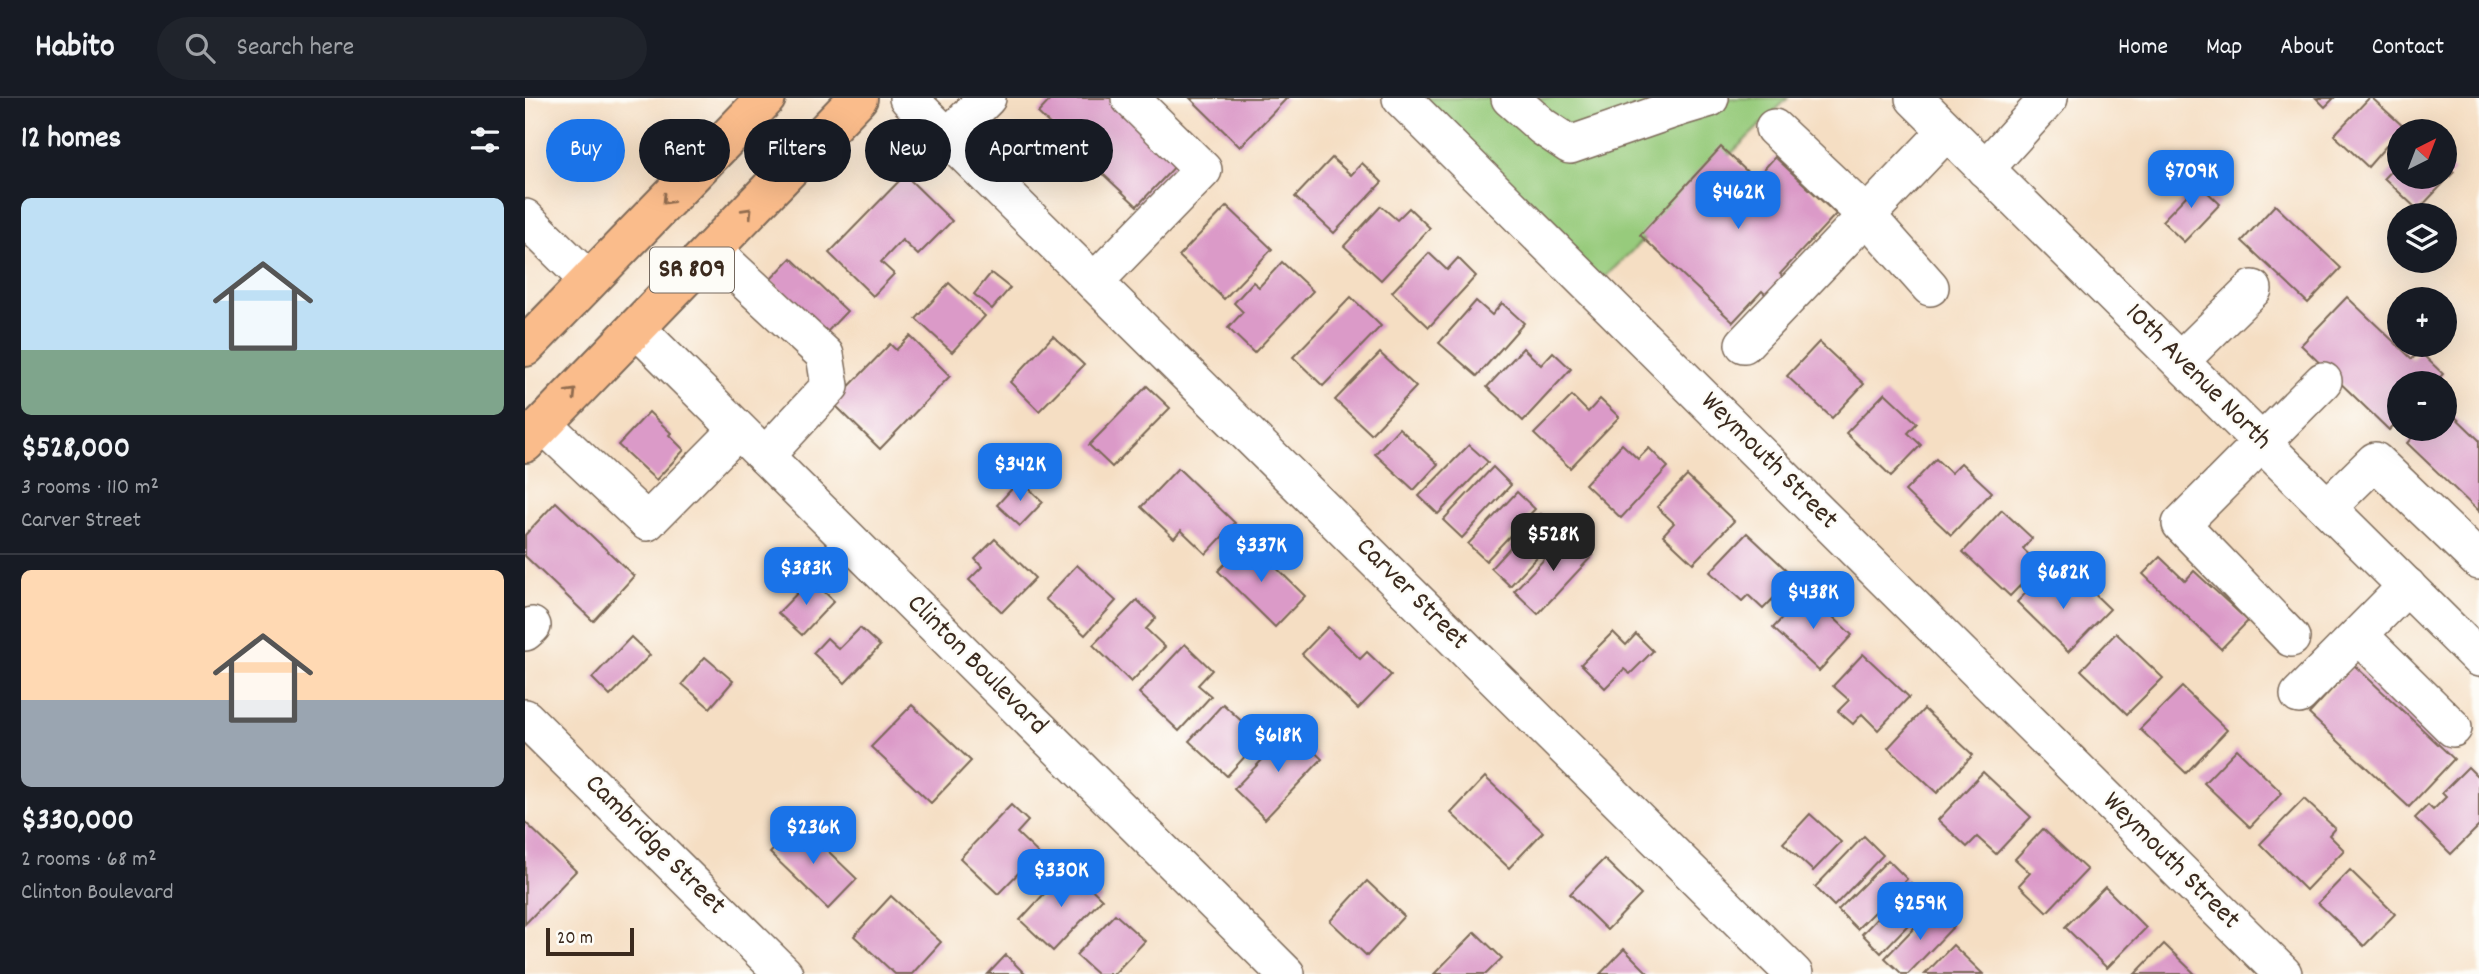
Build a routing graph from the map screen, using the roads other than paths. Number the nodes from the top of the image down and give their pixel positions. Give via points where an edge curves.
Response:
1 (766, 98) edge
2 (858, 98) edge
3 (908, 98) edge
4 (987, 98) edge
5 (1131, 98) edge
6 (1401, 98) edge
7 (1510, 98) edge
8 (1914, 98) edge
9 (2049, 98) edge
10 (1687, 101) edge
11 (930, 119) edge
12 (1774, 128) dead end
13 (1947, 131) junction
14 (951, 134) edge
15 (951, 140) edge
16 (1985, 169) junction
17 (1867, 216) junction
18 (525, 218) edge
19 (712, 250) junction
20 (589, 281) junction
21 (1094, 282) junction
22 (1930, 288) dead end
23 (2253, 289) dead end
24 (636, 328) junction
25 (1744, 344) dead end
26 (525, 347) edge
27 (2180, 361) junction
28 (2323, 382) dead end
29 (738, 430) junction
30 (534, 433) edge
31 (2263, 443) junction
32 (765, 456) junction
33 (2328, 507) junction
34 (2479, 561) edge
35 (2407, 586) junction
36 (2358, 635) junction
37 (2291, 638) dead end
38 (2479, 658) edge
39 (2299, 695) dead end
40 (2453, 728) dead end
41 (529, 729) edge
42 (784, 974) edge
43 (1286, 974) edge
44 (1794, 974) edge
45 (2283, 974) edge

1 -> 20 main road, SR 809
19 -> 2 main road, SR 809
3 - 11 street, Carver Street
4 - 14 street
5 - 21 street via 1203,170
6 - 45 street, Weymouth Street
7 - 10 street via 1570,145
8 - 13 street, 10th Avenue North
9 - 16 street
12 - 17 street
13 - 16 street, 10th Avenue North
13 - 17 street
15 - 21 street, Carver Street
16 - 27 street, 10th Avenue North
17 - 22 street
17 - 25 street
18 - 20 street
19 - 24 main road, SR 809
19 - 32 street via 825,355 831,386
20 - 26 main road, SR 809
21 - 44 street, Carver Street
23 - 27 street
24 - 29 street, Clinton Boulevard
30 -> 24 main road, SR 809
27 - 31 street, 10th Avenue North
28 - 31 street
29 - 30 street via 647,522
29 - 32 street, Clinton Boulevard
31 - 33 street, 10th Avenue North
31 - 37 street via 2181,524
32 - 43 street, Clinton Boulevard
33 - 34 street via 2375,461
33 - 35 street, 10th Avenue North
35 - 36 street
35 - 38 street, 10th Avenue North
36 - 39 street
36 - 40 street
41 - 42 street, Cambridge Street

